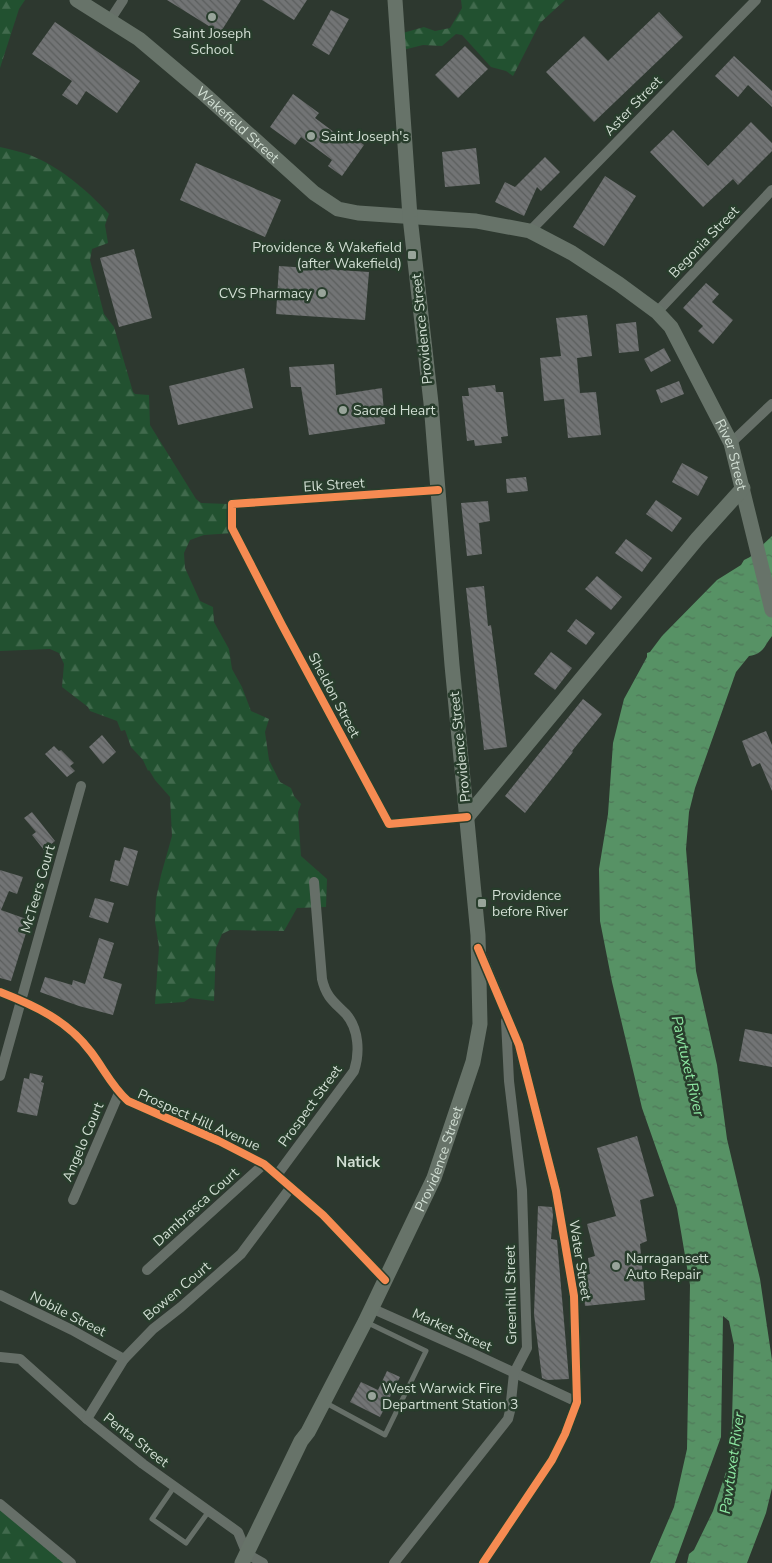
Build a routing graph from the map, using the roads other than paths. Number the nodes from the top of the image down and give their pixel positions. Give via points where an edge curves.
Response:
1 (77, 0) edge
2 (123, 0) edge
3 (395, 0) edge
4 (756, 0) edge
5 (110, 20) junction
6 (772, 190) edge
7 (410, 217) junction
8 (530, 231) junction
9 (657, 312) junction
10 (772, 404) edge
11 (732, 443) junction
12 (743, 488) junction
13 (438, 490) junction
14 (232, 504) joint
15 (772, 610) edge
16 (81, 786) dead end
17 (467, 817) junction
18 (314, 882) dead end
19 (478, 948) junction
20 (0, 992) edge
21 (20, 1000) junction
22 (505, 1014) junction
23 (0, 1076) edge
24 (119, 1093) junction
25 (264, 1164) junction
26 (277, 1174) junction
27 (291, 1187) junction
28 (73, 1200) dead end
29 (147, 1270) dead end
30 (385, 1280) junction
31 (0, 1295) edge
32 (368, 1315) junction
33 (0, 1357) edge
34 (124, 1359) junction
35 (514, 1373) junction
36 (324, 1402) junction
37 (577, 1402) junction
38 (87, 1419) junction
39 (175, 1486) junction
40 (0, 1504) edge
41 (209, 1511) junction
42 (245, 1559) edge
43 (71, 1563) edge
44 (263, 1563) edge
45 (394, 1563) edge
46 (482, 1563) edge

1 - 5 main road, Wakefield Street
2 - 5 street
3 - 7 main road, Providence Street
4 - 8 street, Aster Street
5 - 7 main road, Wakefield Street via 203,93 325,202 338,209 358,213
6 - 9 street, Begonia Street
7 - 8 main road, River Street via 476,221
7 - 13 main road, Providence Street
8 - 9 main road, River Street via 572,253
9 - 11 main road, River Street via 671,327
10 - 11 street
11 - 12 main road, River Street
12 - 15 main road
12 - 17 main road, River Street
13 - 14 street, Elk Street
13 - 17 main road, Providence Street
14 - 17 street, Sheldon Street via 232,528 389,824
16 - 21 street, McTeers Court
17 - 19 main road, Providence Street
18 - 26 street, Prospect Street via 324,989 350,1020 357,1042 357,1056 354,1070
19 - 22 street, Water Street
19 - 30 main road, Providence Street via 480,1024 473,1062 434,1178
20 - 21 street, Prospect Hill Avenue
21 - 23 street, McTeers Court
21 - 24 street, Prospect Hill Avenue via 56,1018 71,1030 92,1053
22 - 35 street, Greenhill Street via 522,1190 527,1348
22 - 37 street, Water Street via 519,1045 556,1191 574,1296
24 - 25 street, Prospect Hill Avenue via 131,1103
24 - 28 street, Angelo Court
25 - 26 street, Prospect Hill Avenue
25 - 29 street, Dambrasca Court
26 - 27 street, Prospect Hill Avenue
27 - 30 street, Prospect Hill Avenue
27 - 34 street, Bowen Court via 241,1254 153,1329
30 - 32 main road, Providence Street
31 - 34 street, Nobile Street
32 - 35 street, Market Street via 472,1353
32 - 36 main road, Providence Street
32 - 36 lane via 426,1351 385,1435
33 - 38 street, Penta Street via 20,1358
34 - 38 street, Bowen Court
35 - 37 street, Market Street
35 - 45 street, Greenhill Street via 508,1419
36 - 42 main road, Providence Street
37 - 46 street, Water Street via 552,1460
38 - 39 street, Penta Street
39 - 41 street, Penta Street
39 - 41 lane via 152,1519 186,1543
40 - 43 street
41 - 42 street, Penta Street via 238,1532
42 - 44 street

